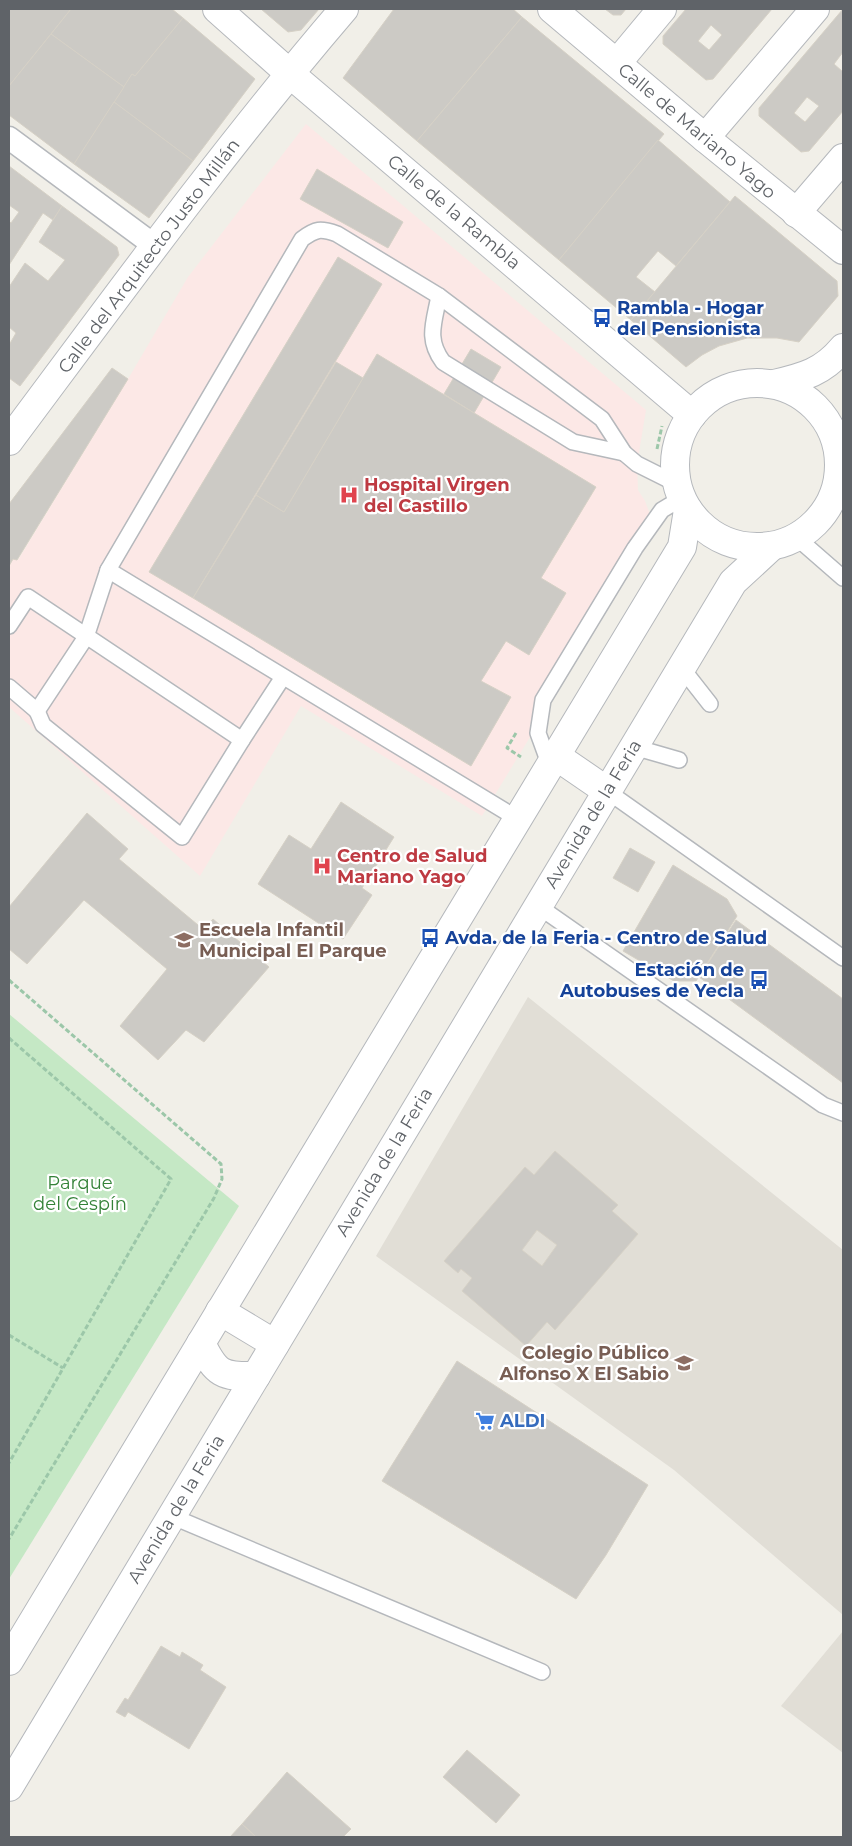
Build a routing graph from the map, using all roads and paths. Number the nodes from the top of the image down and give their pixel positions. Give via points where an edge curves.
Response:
1 (217, 9) edge
2 (344, 9) edge
3 (552, 9) edge
4 (662, 9) edge
5 (815, 9) edge
6 (617, 63) junction
7 (289, 72) junction
8 (9, 138) edge
9 (705, 138) junction
10 (843, 158) edge
11 (796, 214) junction
12 (155, 246) junction
13 (843, 250) edge
14 (439, 296) junction
15 (843, 348) edge
16 (774, 384) junction
17 (692, 415) junction
18 (9, 441) edge
19 (624, 453) junction
20 (841, 461) edge
21 (683, 497) junction
22 (784, 542) junction
23 (108, 570) junction
24 (843, 578) edge
25 (9, 626) edge
26 (86, 637) junction
27 (681, 667) junction
28 (283, 677) junction
29 (9, 688) edge
30 (710, 704) dead end
31 (37, 711) junction
32 (242, 740) junction
33 (634, 747) junction
34 (679, 760) dead end
35 (553, 761) junction
36 (607, 791) junction
37 (518, 819) junction
38 (538, 906) junction
39 (843, 958) edge
40 (9, 980) edge
41 (9, 1038) edge
42 (843, 1113) edge
43 (220, 1311) junction
44 (9, 1335) edge
45 (202, 1343) junction
46 (275, 1344) junction
47 (63, 1368) junction
48 (256, 1376) junction
49 (9, 1463) edge
50 (171, 1516) junction
51 (9, 1539) edge
52 (9, 1662) edge
53 (542, 1672) dead end
54 (9, 1787) edge

1 - 7 street, Calle de la Rambla
2 - 7 street, Calle del Arquitecto Justo Millán
3 - 6 street, Calle de Mariano Yago
4 - 6 street
5 - 9 street
6 - 9 street, Calle de Mariano Yago
7 - 12 street, Calle del Arquitecto Justo Millán
7 - 17 street, Calle de la Rambla
8 - 12 street
9 - 11 street, Calle de Mariano Yago
10 - 11 street
11 - 13 street, Calle de Mariano Yago
12 - 18 street, Calle del Arquitecto Justo Millán
14 - 19 lane via 602,419
14 - 19 lane via 432,341 443,362 573,442
14 - 23 lane via 337,234 314,230 302,239
15 - 16 street via 834,359 809,375
16 - 17 street via 752,382 729,387 709,398
16 - 20 street via 798,393 817,408 831,428
17 - 21 street via 680,436 675,460
19 - 21 lane
20 - 22 street via 831,501 817,522
21 - 22 street via 704,528 725,541 748,547
21 - 35 street via 682,547
21 - 35 lane via 662,510 635,548 543,700 538,733
22 - 24 lane
22 - 27 street, Avenida de la Feria via 732,582
23 - 26 lane
23 - 28 lane
25 - 26 lane via 28,598
26 - 31 lane
26 - 32 lane
27 - 30 lane
27 - 33 street, Avenida de la Feria
28 - 32 lane
28 - 37 lane
29 - 31 lane
31 - 32 lane via 43,725 182,837
33 - 34 lane
33 - 36 street, Avenida de la Feria
35 - 36 street
35 - 37 street
36 - 38 street, Avenida de la Feria
36 - 39 lane
37 - 43 street
38 - 42 lane via 823,1105
38 - 46 street, Avenida de la Feria
40 - 51 path via 221,1164 222,1179 214,1198
41 - 47 path via 171,1178
43 - 45 street
43 - 46 street
44 - 47 path
45 - 48 street via 211,1363 224,1373
45 - 52 street
46 - 48 street, Avenida de la Feria
47 - 49 path
48 - 50 street, Avenida de la Feria
50 - 53 lane
50 - 54 street, Avenida de la Feria

